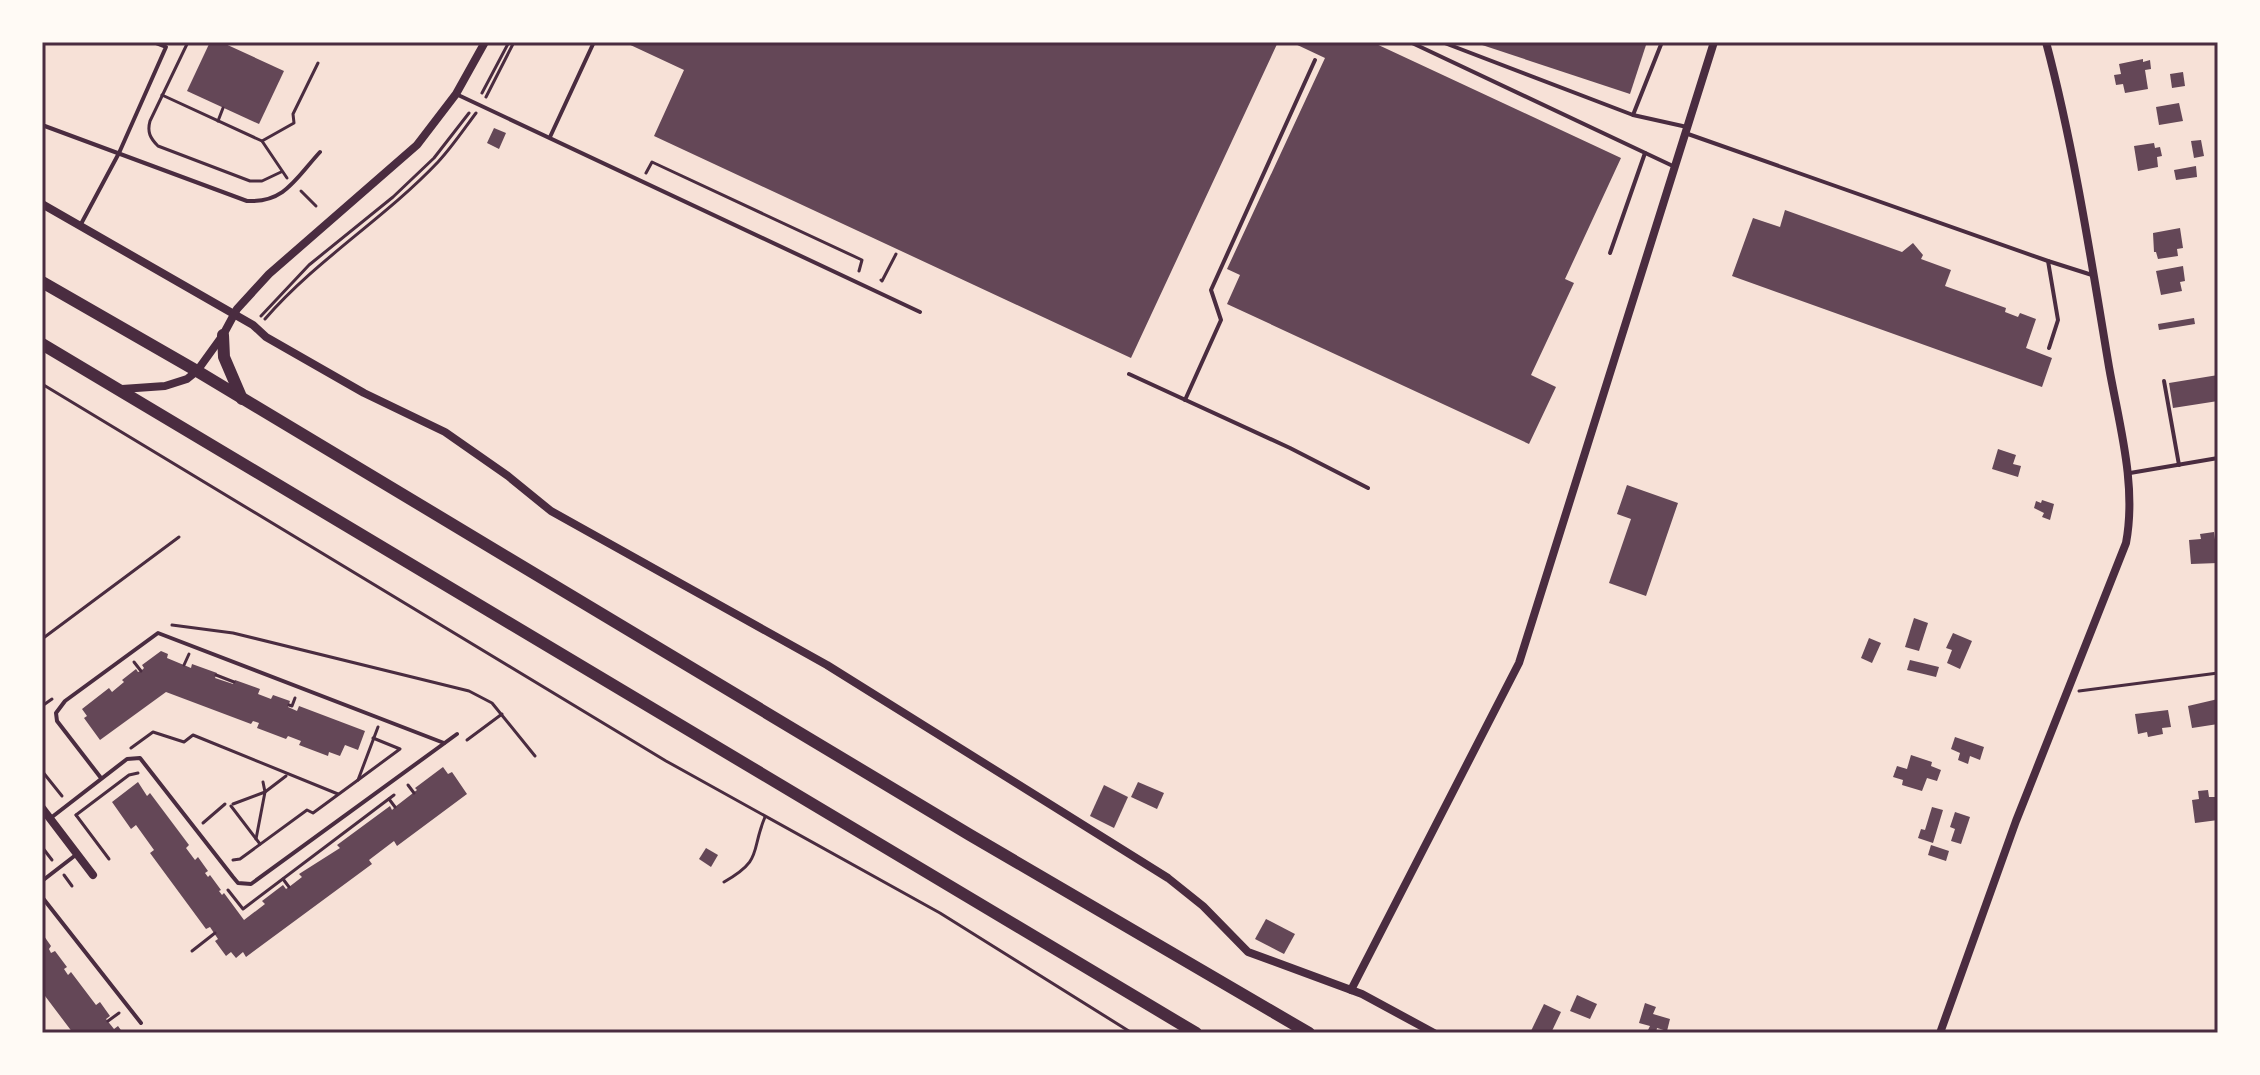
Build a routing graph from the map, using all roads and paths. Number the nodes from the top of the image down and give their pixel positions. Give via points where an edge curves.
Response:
1 (153, 42) edge
2 (188, 42) edge
3 (485, 42) edge
4 (511, 42) edge
5 (594, 42) edge
6 (1410, 42) edge
7 (1442, 42) edge
8 (1662, 42) edge
9 (1714, 42) edge
10 (2046, 42) edge
11 (167, 45) edge
12 (1315, 60) dead end
13 (318, 63) dead end
14 (456, 94) junction
15 (162, 95) junction
16 (480, 104) junction
17 (223, 108) dead end
18 (1633, 115) junction
19 (218, 121) junction
20 (42, 125) edge
21 (1686, 130) junction
22 (550, 137) junction
23 (320, 152) dead end
24 (119, 153) junction
25 (1645, 153) junction
26 (1675, 167) junction
27 (281, 172) dead end
28 (642, 181) junction
29 (42, 204) edge
30 (80, 226) junction
31 (1610, 253) dead end
32 (896, 254) dead end
33 (2048, 261) junction
34 (2093, 275) junction
35 (42, 282) edge
36 (264, 297) dead end
37 (273, 306) junction
38 (920, 312) dead end
39 (233, 315) junction
40 (255, 327) junction
41 (223, 335) junction
42 (42, 344) edge
43 (2049, 348) dead end
44 (197, 371) junction
45 (1129, 374) dead end
46 (2164, 381) dead end
47 (42, 384) edge
48 (121, 389) junction
49 (242, 399) junction
50 (1185, 400) junction
51 (2218, 458) edge
52 (2179, 465) junction
53 (2127, 474) junction
54 (1368, 488) dead end
55 (179, 537) dead end
56 (166, 624) dead end
57 (42, 639) edge
58 (189, 652) dead end
59 (134, 662) dead end
60 (184, 665) dead end
61 (229, 668) dead end
62 (141, 671) dead end
63 (2218, 673) edge
64 (216, 675) dead end
65 (225, 679) junction
66 (234, 682) dead end
67 (2067, 690) junction
68 (59, 693) dead end
69 (297, 695) dead end
70 (289, 705) dead end
71 (42, 706) edge
72 (502, 714) junction
73 (378, 726) dead end
74 (457, 734) dead end
75 (373, 738) junction
76 (467, 740) dead end
77 (444, 743) junction
78 (123, 754) dead end
79 (535, 756) dead end
80 (42, 771) edge
81 (287, 775) junction
82 (101, 778) junction
83 (145, 780) dead end
84 (358, 780) junction
85 (263, 782) dead end
86 (70, 789) dead end
87 (265, 792) junction
88 (414, 793) dead end
89 (338, 794) junction
90 (61, 796) junction
91 (389, 799) junction
92 (225, 804) dead end
93 (68, 805) junction
94 (395, 807) dead end
95 (42, 808) edge
96 (76, 815) junction
97 (765, 817) junction
98 (50, 819) junction
99 (212, 834) dead end
100 (256, 839) junction
101 (330, 843) junction
102 (260, 844) junction
103 (336, 851) dead end
104 (77, 854) junction
105 (230, 857) dead end
106 (109, 859) dead end
107 (293, 872) junction
108 (93, 875) dead end
109 (283, 879) junction
110 (299, 879) dead end
111 (42, 881) edge
112 (724, 882) dead end
113 (223, 883) dead end
114 (289, 887) dead end
115 (42, 897) edge
116 (243, 909) junction
117 (240, 914) dead end
118 (215, 933) dead end
119 (192, 951) dead end
120 (1351, 990) junction
121 (119, 1013) dead end
122 (108, 1021) dead end
123 (141, 1023) dead end
124 (1132, 1033) edge
125 (1196, 1033) edge
126 (1309, 1033) edge
127 (1434, 1033) edge
128 (1940, 1033) edge

1 - 11 lane
2 - 15 path
3 - 14 street
4 - 16 path
5 - 22 lane
6 - 25 lane
7 - 18 lane
8 - 18 lane
9 - 21 street
10 - 34 street
11 - 24 lane
12 - 50 lane via 1211,290 1221,320
13 - 19 path via 293,114 294,123 262,141
14 - 16 lane
14 - 39 street via 417,145 293,251
15 - 19 path
15 - 27 path via 148,126 158,146 250,181
16 - 22 lane
16 - 37 path via 439,161
17 - 19 path
18 - 21 lane
20 - 24 lane
21 - 26 street
21 - 33 lane
22 - 28 lane
23 - 24 lane via 284,192 261,202 236,199
24 - 30 lane
25 - 26 lane
25 - 31 lane
26 - 120 street via 1519,663
28 - 32 path via 652,162 862,260 857,270 882,281
28 - 38 lane
29 - 30 street
30 - 39 street
33 - 34 lane
33 - 43 lane via 2058,320
34 - 53 street
35 - 44 main road
36 - 37 path
37 - 40 path
39 - 40 street
39 - 41 street
40 - 120 street via 364,393 445,432 551,511 827,665 1168,878 1248,952
41 - 44 street
41 - 49 main road via 224,357
42 - 48 main road
44 - 48 street via 165,386
44 - 49 main road
45 - 50 lane
46 - 52 lane
47 - 97 path
48 - 125 main road
49 - 126 main road
50 - 54 lane
51 - 52 lane
52 - 53 lane
53 - 67 street via 2126,543
55 - 57 path
56 - 72 path via 233,633 446,685 475,694
58 - 60 path
59 - 62 path
61 - 65 path
63 - 67 path
64 - 65 path
65 - 66 path
67 - 128 street
68 - 71 path
69 - 70 path
72 - 76 path
72 - 79 path
73 - 75 path
74 - 77 lane
75 - 84 path
75 - 84 path via 400,749
77 - 82 lane via 251,884 238,883 144,760 127,759
77 - 82 lane via 158,633 56,713
78 - 81 path via 153,732 184,742 193,735
80 - 90 path
81 - 87 path
81 - 89 path
82 - 93 lane
83 - 96 path via 140,773 129,775
84 - 89 path
85 - 87 path
86 - 90 path
87 - 100 path
87 - 100 path via 232,805
88 - 91 path via 408,785
89 - 102 path
90 - 93 path
91 - 94 path
91 - 101 path
92 - 99 path via 202,822
93 - 96 path
93 - 98 lane
95 - 98 street
96 - 106 path
97 - 112 path via 750,865
97 - 124 path via 940,913
98 - 104 street
100 - 102 path
101 - 103 path
101 - 107 path
102 - 105 path via 240,859
104 - 108 street
104 - 111 lane
107 - 109 path
107 - 110 path
109 - 114 path
109 - 116 path
113 - 116 path
115 - 123 lane
116 - 117 path
118 - 119 path
120 - 127 street
121 - 122 path

